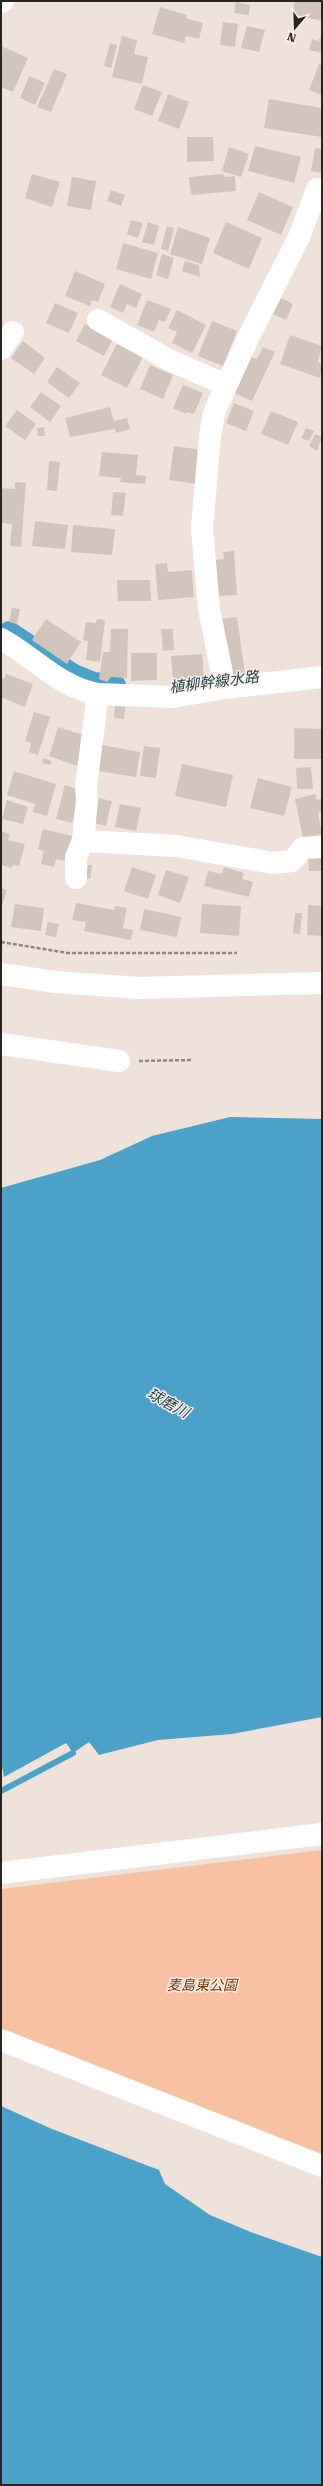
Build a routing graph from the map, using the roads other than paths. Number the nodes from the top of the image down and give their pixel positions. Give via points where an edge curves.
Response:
1 (322, 191) edge
2 (98, 320) dead end
3 (226, 385) junction
4 (1, 639) edge
5 (322, 677) edge
6 (224, 683) junction
7 (98, 694) junction
8 (83, 841) junction
9 (322, 847) edge
10 (76, 878) dead end
11 (1, 974) edge
12 (322, 983) edge
13 (1, 1044) edge
14 (119, 1061) road end
15 (322, 1834) edge
16 (1, 1873) edge
17 (1, 2040) edge
18 (322, 2166) edge

1 - 3 street via 317,189 300,236
2 - 3 street via 167,359
3 - 6 street via 214,413 210,436 202,528 209,609
4 - 7 street via 42,668
5 - 6 street
6 - 7 street via 173,697
7 - 8 street via 87,778
8 - 9 street via 176,846 273,863 292,861 303,848
8 - 10 street via 76,857
11 - 12 street via 56,982 140,988
13 - 14 street
15 - 16 street
17 - 18 street

